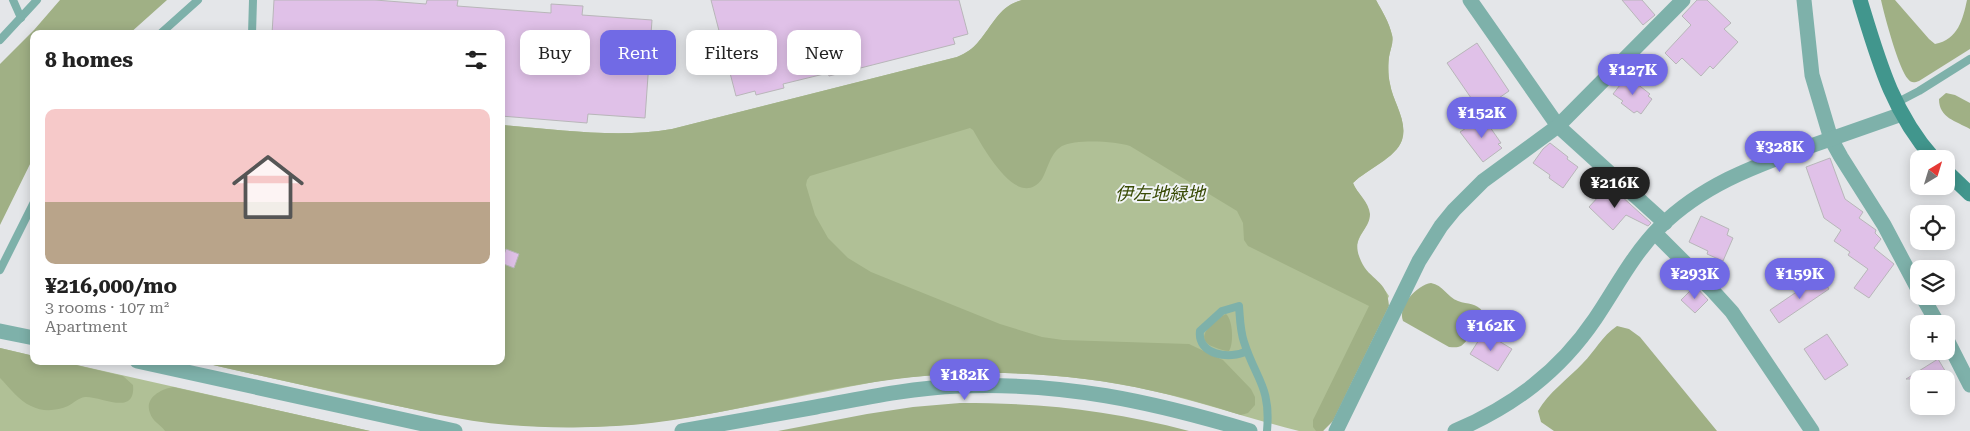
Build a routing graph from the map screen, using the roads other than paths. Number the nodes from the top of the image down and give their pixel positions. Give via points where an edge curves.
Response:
1 (12, 0) edge
2 (37, 0) edge
3 (198, 0) edge
4 (253, 0) edge
5 (1470, 0) edge
6 (1684, 0) edge
7 (1804, 0) edge
8 (1860, 0) edge
9 (21, 18) junction
10 (164, 30) edge
11 (252, 30) edge
12 (0, 40) edge
13 (1970, 59) edge
14 (1899, 109) junction
15 (1558, 126) junction
16 (1831, 139) junction
17 (1927, 150) edge
18 (1955, 180) edge
19 (1970, 194) edge
20 (30, 210) edge
21 (1660, 228) junction
22 (0, 270) edge
23 (1910, 274) edge
24 (0, 330) edge
25 (30, 337) edge
26 (1247, 351) junction
27 (1955, 356) edge
28 (155, 365) edge
29 (1970, 385) edge
30 (455, 431) edge
31 (682, 431) edge
32 (1250, 431) edge
33 (1267, 431) edge
34 (1336, 431) edge
35 (1455, 431) edge
36 (1812, 431) edge

1 - 9 lane
2 - 9 lane
3 - 10 lane
4 - 11 lane
5 - 15 street
6 - 15 street
7 - 16 street via 1812,75
8 - 14 main road via 1881,67
9 - 12 lane
13 - 14 lane via 1919,91
14 - 16 street
14 - 17 main road
15 - 21 street
15 - 34 street via 1483,181 1441,226 1419,261
16 - 21 street via 1736,174 1709,188
16 - 23 street
18 - 19 main road
20 - 22 lane
21 - 35 street via 1627,268 1572,350 1546,376 1516,399
21 - 36 street via 1727,306
24 - 25 street
26 - 26 lane via 1239,306 1222,311 1200,331 1202,346 1209,350 1233,356
26 - 33 lane via 1265,390
27 - 29 street
28 - 30 street
31 - 32 street via 882,394 959,386 1055,388 1103,394 1150,403

